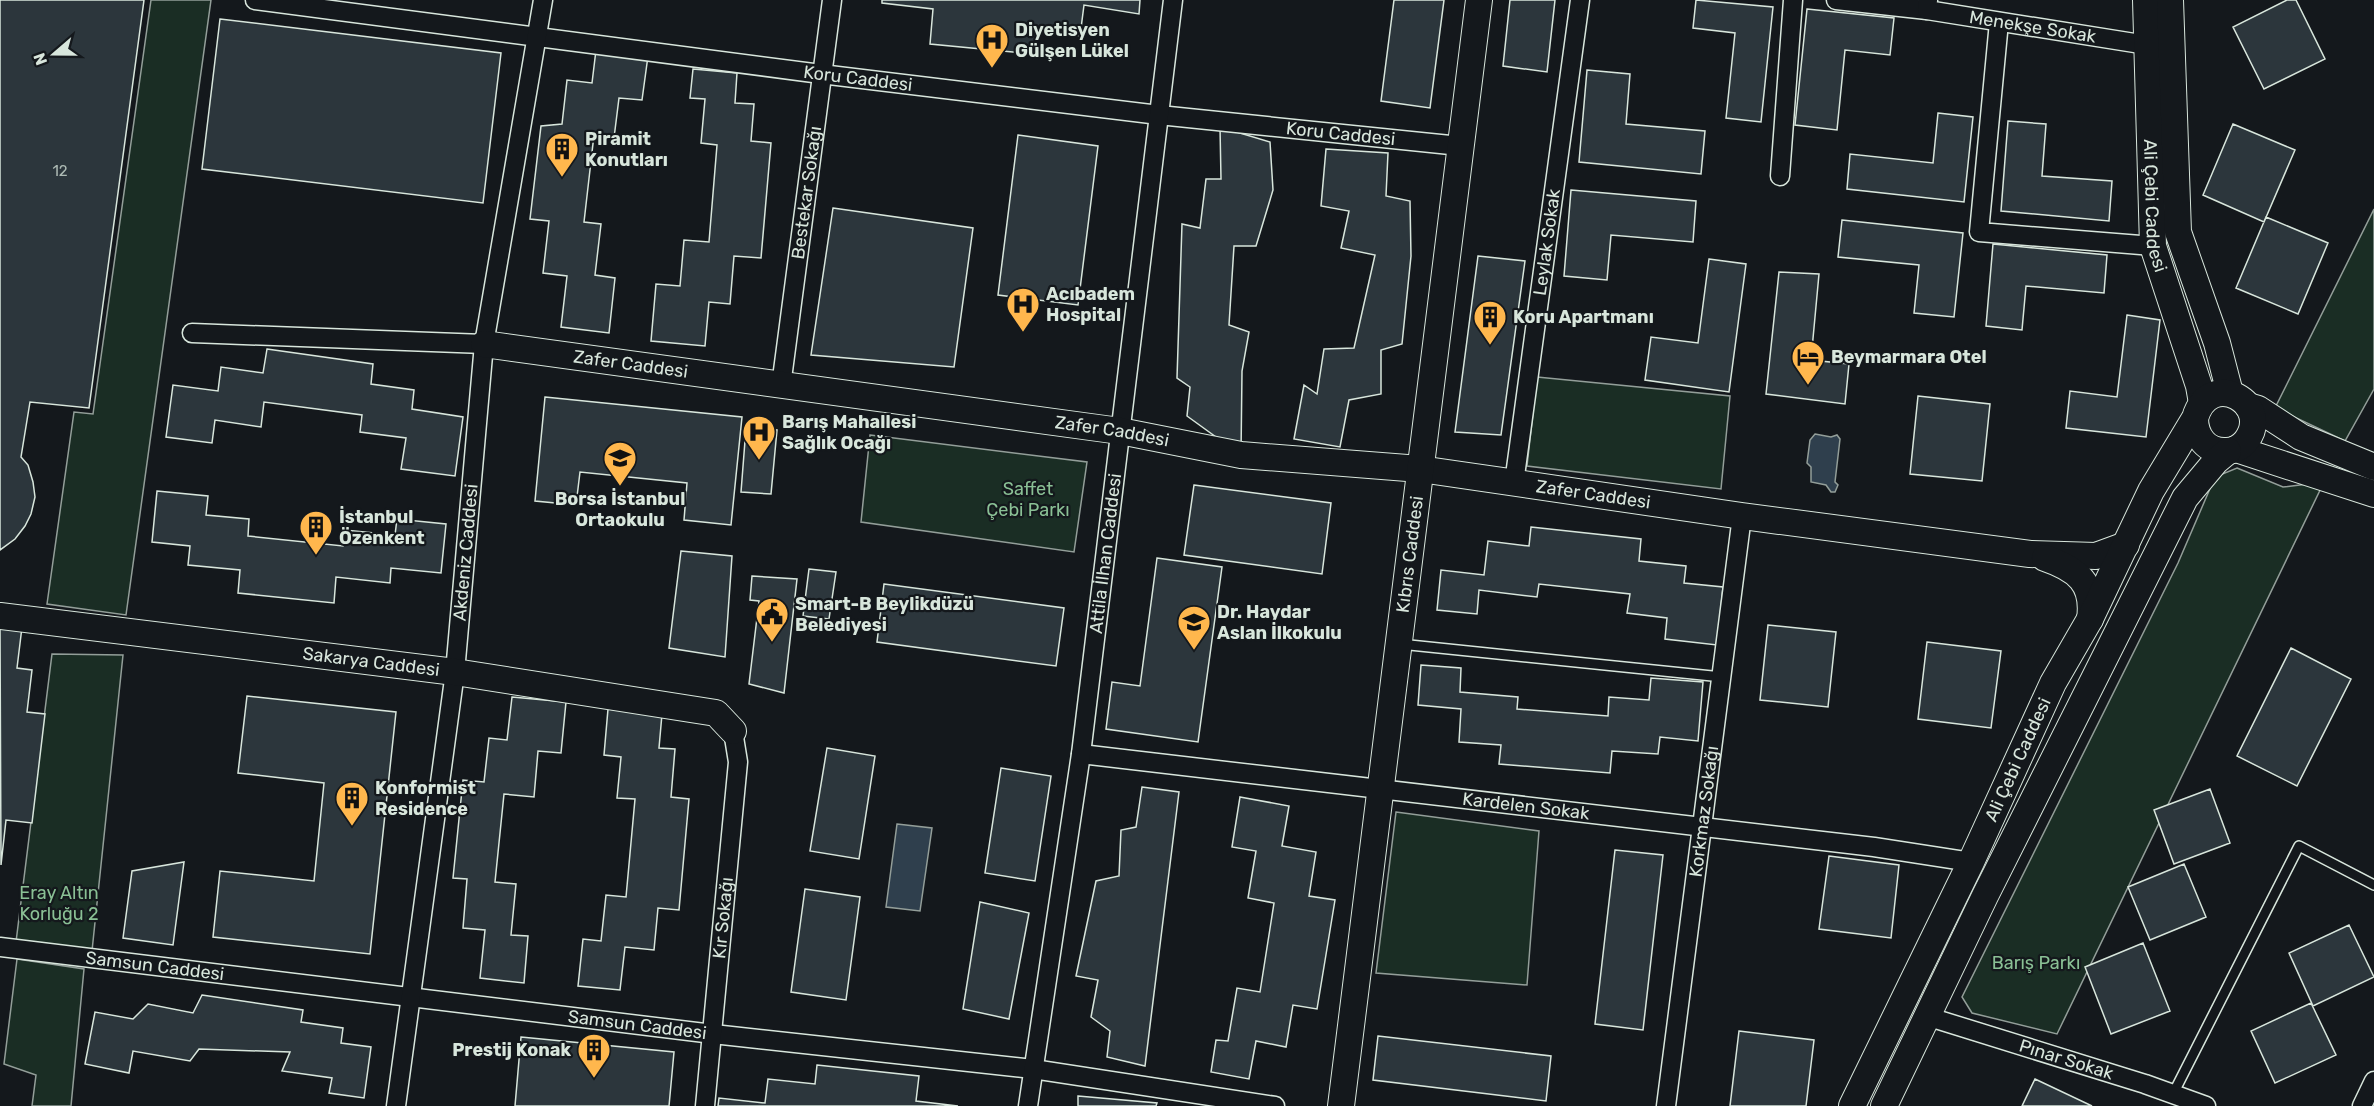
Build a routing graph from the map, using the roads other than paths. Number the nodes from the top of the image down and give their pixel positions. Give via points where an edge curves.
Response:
1 (255, 0) edge
2 (543, 0) edge
3 (832, 0) edge
4 (1173, 0) edge
5 (1479, 0) edge
6 (1580, 0) edge
7 (1793, 0) edge
8 (1836, 0) edge
9 (2146, 0) edge
10 (2170, 0) edge
11 (1928, 5) edge
12 (1999, 22) junction
13 (537, 37) junction
14 (2147, 45) junction
15 (822, 74) junction
16 (1159, 115) junction
17 (1460, 146) junction
18 (1780, 176) dead end
19 (2153, 246) junction
20 (192, 333) dead end
21 (484, 344) junction
22 (781, 386) junction
23 (2239, 399) junction
24 (2198, 411) junction
25 (1120, 431) junction
26 (2232, 450) junction
27 (2374, 467) edge
28 (1420, 469) junction
29 (1514, 483) junction
30 (2374, 494) edge
31 (1742, 516) junction
32 (2126, 546) junction
33 (2030, 554) junction
34 (0, 616) edge
35 (2090, 619) junction
36 (1397, 644) junction
37 (455, 672) junction
38 (1722, 677) junction
39 (733, 731) joint
40 (1081, 754) junction
41 (1379, 788) junction
42 (1703, 827) junction
43 (1971, 862) junction
44 (2374, 885) edge
45 (0, 947) edge
46 (411, 997) junction
47 (1926, 1016) junction
48 (713, 1034) junction
49 (1033, 1069) junction
50 (2374, 1081) edge
51 (2173, 1094) junction
52 (396, 1106) edge
53 (705, 1106) edge
54 (1028, 1106) edge
55 (1275, 1106) edge
56 (1341, 1106) edge
57 (1666, 1106) edge
58 (1852, 1106) edge
59 (1884, 1106) edge
60 (2206, 1106) edge
61 (2362, 1106) edge

1 - 13 street, Koru Caddesi
2 - 13 street, Akdeniz Caddesi
3 - 15 street, Bestekar Sokağı
4 - 16 street, Attila İlhan Caddesi
5 - 17 main road, Kıbrıs Caddesi
6 - 29 street, Leylak Sokak
7 - 18 street
8 - 11 street, Menekşe Sokak
9 - 14 main road, Ali Çebi Caddesi
10 - 23 main road, Ali Çebi Caddesi via 2178,232
11 - 12 street, Menekşe Sokak
12 - 14 street, Menekşe Sokak
12 - 19 street via 1979,232
13 - 15 street, Koru Caddesi
13 - 21 street, Akdeniz Caddesi
14 - 19 main road, Ali Çebi Caddesi
15 - 16 street, Koru Caddesi
15 - 22 street, Bestekar Sokağı
16 - 17 street, Koru Caddesi
16 - 25 street, Attila İlhan Caddesi
17 - 28 main road, Kıbrıs Caddesi
19 - 24 main road, Ali Çebi Caddesi via 2199,386
20 - 21 street, Zafer Caddesi
21 - 22 main road, Zafer Caddesi
21 - 37 street, Akdeniz Caddesi
22 - 25 main road, Zafer Caddesi
23 - 24 main road via 2210,396
23 - 26 main road, Ali Çebi Caddesi via 2252,414 2252,430 2243,445
23 - 27 main road via 2301,437
24 - 26 main road, Ali Çebi Caddesi via 2197,435 2202,442 2210,448
24 - 32 main road, Ali Çebi Caddesi via 2151,491
25 - 28 main road, Zafer Caddesi via 1241,455
25 - 40 street, Attila İlhan Caddesi
26 - 30 main road
26 - 47 main road, Ali Çebi Caddesi via 2216,461 2185,498
28 - 29 main road, Zafer Caddesi
28 - 36 main road, Kıbrıs Caddesi
29 - 31 main road, Zafer Caddesi
31 - 33 main road, Zafer Caddesi
31 - 38 street, Korkmaz Sokağı
32 - 33 main road via 2096,556
32 - 35 main road, Ali Çebi Caddesi
33 - 35 main road via 2058,563 2085,582 2091,595
34 - 37 main road, Sakarya Caddesi
35 - 43 main road, Ali Çebi Caddesi via 2054,683
36 - 38 lane
36 - 41 main road, Kıbrıs Caddesi
37 - 39 main road, Sakarya Caddesi via 716,713
37 - 46 street, Akdeniz Caddesi
38 - 42 street, Korkmaz Sokağı
39 - 48 street, Kır Sokağı via 738,762
40 - 41 street, Kardelen Sokak
40 - 49 street, Attila İlhan Caddesi
41 - 42 street, Kardelen Sokak
41 - 56 main road, Kıbrıs Caddesi
42 - 43 street, Kardelen Sokak
42 - 57 street, Korkmaz Sokağı
43 - 58 main road, Ali Çebi Caddesi
44 - 51 lane via 2299,846
45 - 46 street, Samsun Caddesi
46 - 48 street, Samsun Caddesi
46 - 52 street, Akdeniz Caddesi
47 - 51 street, Pınar Sokak
47 - 59 main road, Ali Çebi Caddesi
48 - 49 street, Samsun Caddesi
48 - 53 street, Kır Sokağı
49 - 54 street, Attila İlhan Caddesi
49 - 55 street, Samsun Caddesi
50 - 61 street
51 - 60 street, Pınar Sokak

